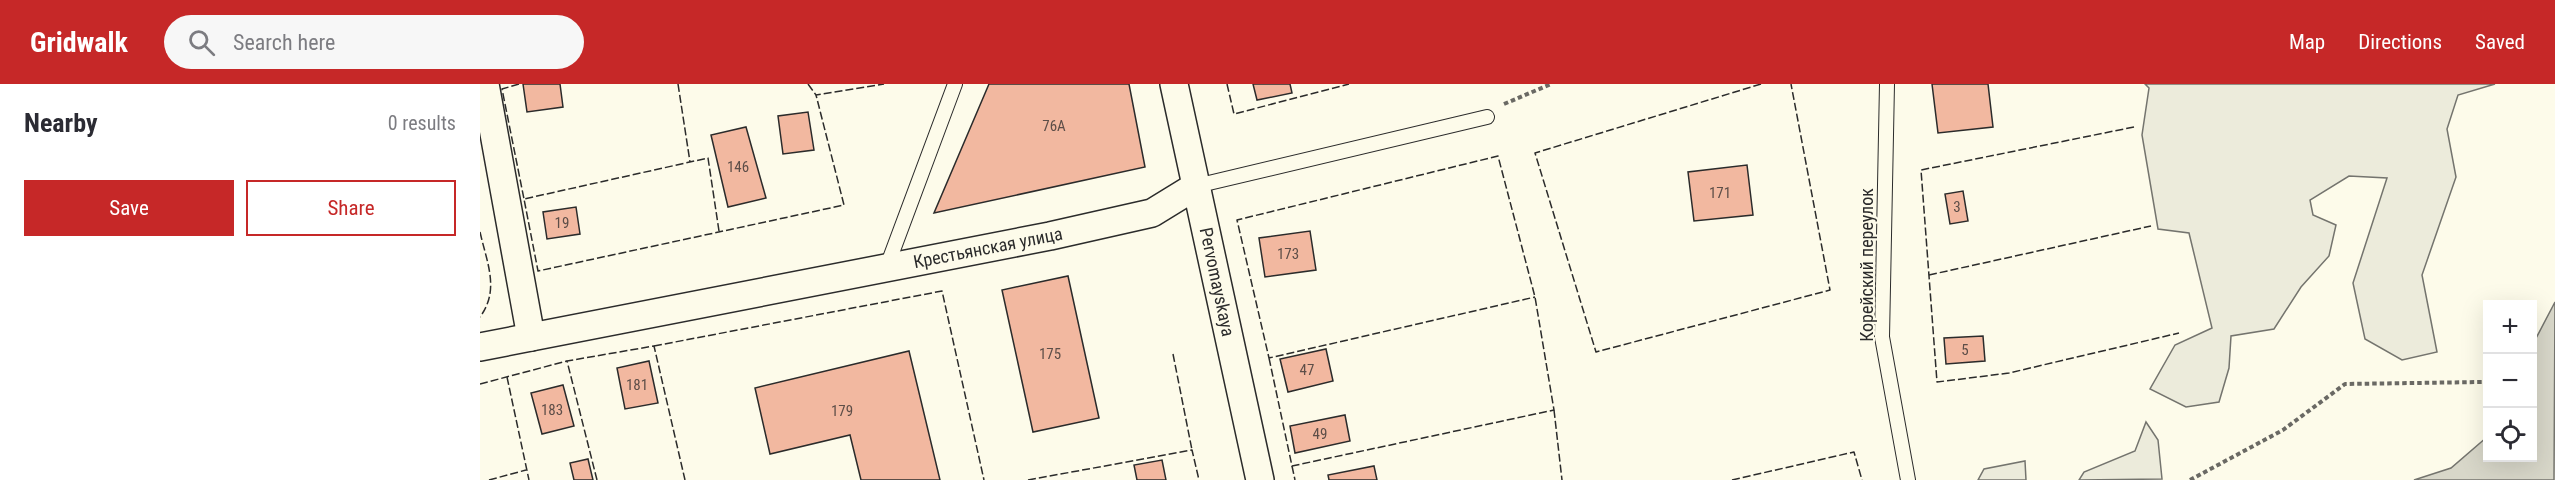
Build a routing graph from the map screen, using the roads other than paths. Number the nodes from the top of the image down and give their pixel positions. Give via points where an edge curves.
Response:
1 (485, 84) edge
2 (955, 84) edge
3 (1174, 84) edge
4 (1887, 84) edge
5 (1487, 117) road end
6 (1196, 186) junction
7 (886, 269) junction
8 (531, 337) junction
9 (480, 347) edge
10 (1260, 480) edge
11 (1908, 480) edge

1 - 8 street
2 - 7 lane
3 - 6 street, Pervomayskaya
4 - 11 lane, Корейский переулок via 1882,337
5 - 6 lane, Крестьянская улица
6 - 7 street, Крестьянская улица via 1152,213
6 - 10 street, Pervomayskaya
7 - 8 street, Крестьянская улица
8 - 9 street, Крестьянская улица

